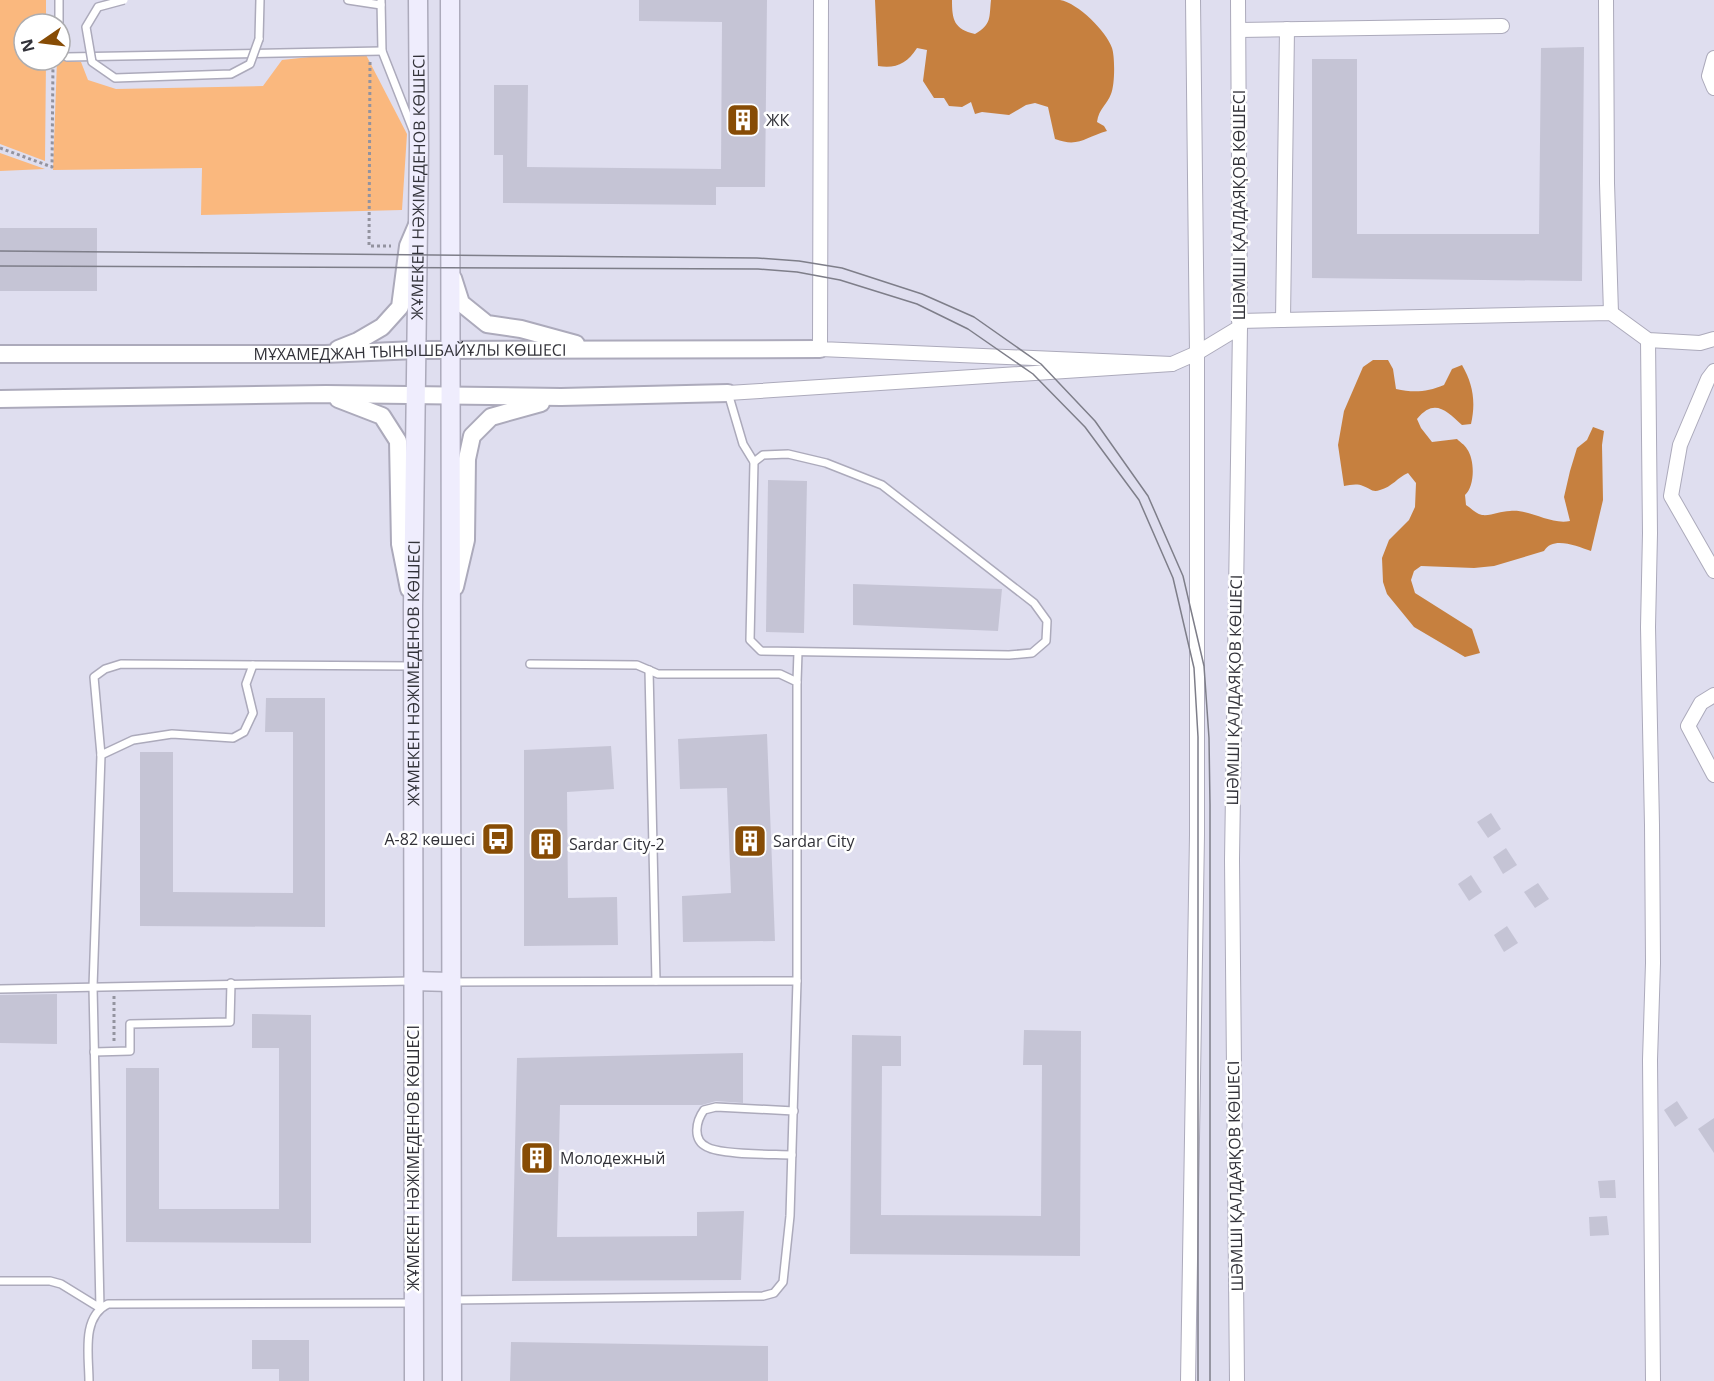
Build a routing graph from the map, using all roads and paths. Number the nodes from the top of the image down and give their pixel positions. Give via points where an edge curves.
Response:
1 (124, 0) edge
2 (260, 0) edge
3 (348, 0) edge
4 (418, 0) edge
5 (450, 0) edge
6 (821, 0) edge
7 (1193, 0) edge
8 (1239, 0) edge
9 (1606, 0) edge
10 (381, 2) edge
11 (1502, 26) dead end
12 (1287, 29) junction
13 (1239, 30) junction
14 (370, 51) junction
15 (382, 51) junction
16 (72, 57) edge
17 (1714, 58) edge
18 (53, 72) edge
19 (1714, 88) edge
20 (419, 146) junction
21 (0, 148) edge
22 (417, 224) junction
23 (408, 246) junction
24 (452, 272) junction
25 (1611, 313) junction
26 (1283, 320) junction
27 (1240, 324) junction
28 (1714, 339) edge
29 (1648, 340) junction
30 (820, 349) junction
31 (416, 350) junction
32 (452, 350) junction
33 (600, 350) junction
34 (1197, 353) junction
35 (0, 354) edge
36 (325, 354) junction
37 (1172, 364) junction
38 (1714, 371) edge
39 (728, 393) junction
40 (326, 394) junction
41 (415, 396) junction
42 (452, 397) junction
43 (561, 398) junction
44 (0, 399) edge
45 (754, 462) junction
46 (1714, 571) edge
47 (452, 606) junction
48 (413, 607) junction
49 (798, 652) junction
50 (530, 664) dead end
51 (253, 665) junction
52 (413, 666) junction
53 (649, 670) junction
54 (797, 682) junction
55 (1714, 695) edge
56 (101, 755) junction
57 (1714, 775) edge
58 (413, 981) junction
59 (656, 981) junction
60 (797, 981) junction
61 (451, 982) junction
62 (231, 983) junction
63 (114, 986) junction
64 (93, 987) junction
65 (0, 989) edge
66 (94, 1052) junction
67 (114, 1052) junction
68 (794, 1111) junction
69 (792, 1155) junction
70 (0, 1281) edge
71 (452, 1300) junction
72 (414, 1303) junction
73 (100, 1308) junction
74 (89, 1381) edge
75 (414, 1381) edge
76 (452, 1381) edge
77 (1188, 1381) edge
78 (1237, 1381) edge
79 (1653, 1381) edge

1 - 2 lane, bridge via 98,7 86,27 92,62 115,78 231,74 250,64 260,39
3 - 10 lane
4 - 20 main road, ЖҰМЕКЕН НӘЖІМЕДЕНОВ КӨШЕСІ
5 - 24 main road, ЖҰМЕКЕН НӘЖІМЕДЕНОВ КӨШЕСІ
6 - 30 street
7 - 34 street
8 - 13 street, ШӘМШІ ҚАЛДАЯҚОВ КӨШЕСІ
9 - 25 street
10 - 15 lane
11 - 12 street
12 - 13 street
12 - 26 street
13 - 27 street, ШӘМШІ ҚАЛДАЯҚОВ КӨШЕСІ
14 - 15 lane
14 - 16 lane
14 - 23 path via 369,246
15 - 20 lane
17 - 19 street via 1709,76
18 - 21 path via 52,167
20 - 22 main road, ЖҰМЕКЕН НӘЖІМЕДЕНОВ КӨШЕСІ
22 - 23 street
22 - 31 main road, ЖҰМЕКЕН НӘЖІМЕДЕНОВ КӨШЕСІ
23 - 36 street via 400,307 382,327
24 - 32 main road, ЖҰМЕКЕН НӘЖІМЕДЕНОВ КӨШЕСІ
24 - 33 street via 460,303 487,324
25 - 26 street
25 - 29 street
26 - 27 street
27 - 34 street
27 - 78 street, ШӘМШІ ҚАЛДАЯҚОВ КӨШЕСІ via 1232,860
28 - 29 street
29 - 79 street
30 - 33 street, МҰХАМЕДЖАН ТЫНЫШБАЙҰЛЫ КӨШЕСІ
30 - 37 street
31 - 32 street, МҰХАМЕДЖАН ТЫНЫШБАЙҰЛЫ КӨШЕСІ
31 - 36 street, МҰХАМЕДЖАН ТЫНЫШБАЙҰЛЫ КӨШЕСІ
31 - 41 main road, ЖҰМЕКЕН НӘЖІМЕДЕНОВ КӨШЕСІ
32 - 33 street, МҰХАМЕДЖАН ТЫНЫШБАЙҰЛЫ КӨШЕСІ
32 - 42 main road, ЖҰМЕКЕН НӘЖІМЕДЕНОВ КӨШЕСІ
34 - 37 street
34 - 77 street via 1197,835
35 - 36 street, МҰХАМЕДЖАН ТЫНЫШБАЙҰЛЫ КӨШЕСІ
37 - 39 street
38 - 46 street via 1680,445 1671,496
39 - 43 street
39 - 45 lane via 743,444
40 - 41 street
40 - 44 street
40 - 48 street via 382,416 398,441 400,544
41 - 42 street
41 - 48 main road, ЖҰМЕКЕН НӘЖІМЕДЕНОВ КӨШЕСІ
42 - 43 street
42 - 47 main road, ЖҰМЕКЕН НӘЖІМЕДЕНОВ КӨШЕСІ
43 - 47 street via 491,417 472,436 467,459 466,540
45 - 49 lane via 750,640 761,651
45 - 49 lane via 763,455 788,454 826,463 882,485 1034,603 1047,621 1046,641 1032,653
47 - 61 main road, ЖҰМЕКЕН НӘЖІМЕДЕНОВ КӨШЕСІ
48 - 52 main road, ЖҰМЕКЕН НӘЖІМЕДЕНОВ КӨШЕСІ
49 - 54 lane
50 - 53 lane via 637,665
51 - 52 lane
51 - 56 lane via 246,684 253,713 244,732 233,738 172,734 142,738
51 - 56 lane via 121,664 105,669 94,677
52 - 58 main road, ЖҰМЕКЕН НӘЖІМЕДЕНОВ КӨШЕСІ
53 - 54 lane via 658,674 780,674
53 - 59 lane
54 - 60 lane
55 - 57 street via 1701,703 1688,726
56 - 64 lane
58 - 61 main road
58 - 62 lane
58 - 72 main road, ЖҰМЕКЕН НӘЖІМЕДЕНОВ КӨШЕСІ
59 - 60 lane
59 - 61 lane
60 - 68 lane
61 - 71 main road, ЖҰМЕКЕН НӘЖІМЕДЕНОВ КӨШЕСІ
62 - 63 lane
62 - 67 lane via 230,1022 130,1024 130,1051
63 - 64 lane
63 - 67 path
64 - 65 lane
64 - 66 lane
66 - 67 lane
66 - 73 lane
68 - 69 lane
68 - 69 lane via 717,1107 704,1110 696,1128 705,1147 718,1151
69 - 71 lane via 783,1282 774,1293
70 - 73 lane via 50,1281
71 - 76 main road, ЖҰМЕКЕН НӘЖІМЕДЕНОВ КӨШЕСІ
72 - 73 lane via 108,1304
72 - 75 main road, ЖҰМЕКЕН НӘЖІМЕДЕНОВ КӨШЕСІ
73 - 74 lane via 89,1331

